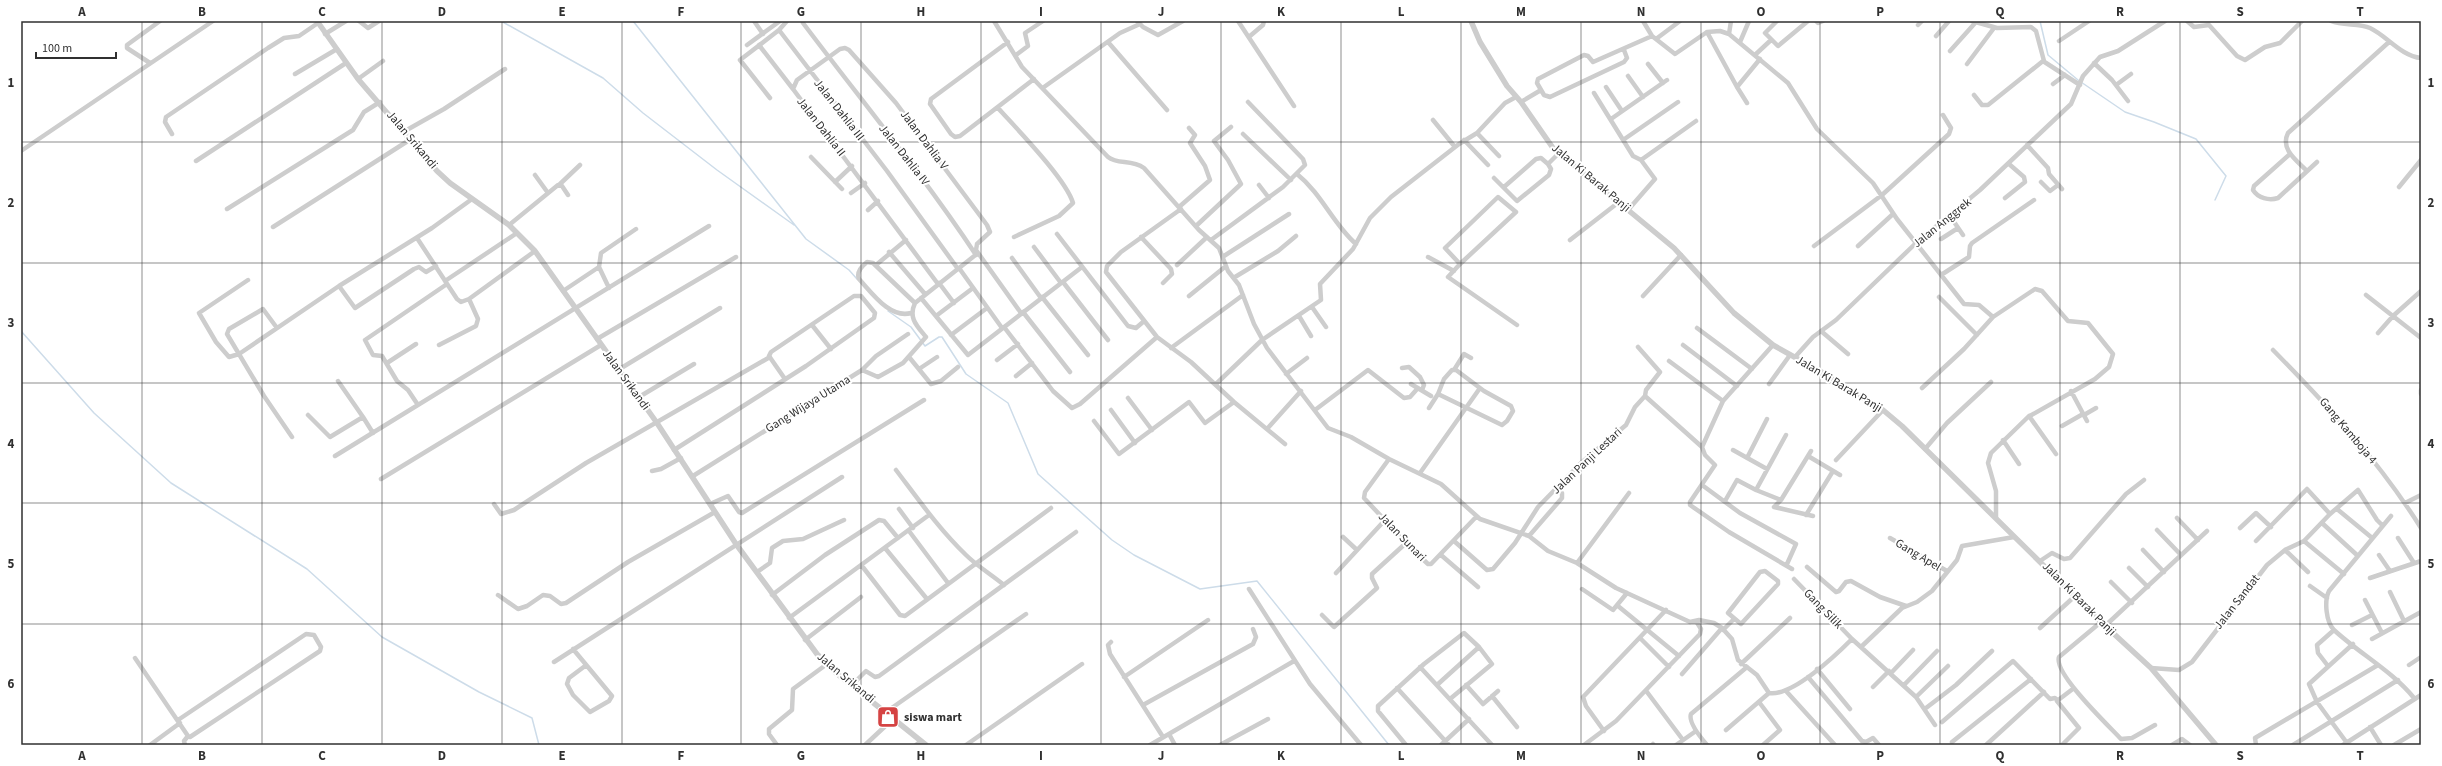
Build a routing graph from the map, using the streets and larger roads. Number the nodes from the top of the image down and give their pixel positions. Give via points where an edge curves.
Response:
1 (160, 21) edge
2 (213, 21) edge
3 (346, 21) edge
4 (359, 21) edge
5 (378, 21) edge
6 (754, 21) edge
7 (780, 21) edge
8 (788, 21) edge
9 (994, 21) edge
10 (1043, 21) edge
11 (1183, 21) edge
12 (1238, 21) edge
13 (1264, 21) edge
14 (1471, 21) edge
15 (1643, 21) edge
16 (1680, 21) edge
17 (1731, 21) edge
18 (1749, 21) edge
19 (1777, 21) edge
20 (1808, 21) edge
21 (1816, 21) edge
22 (1823, 21) edge
23 (1922, 21) edge
24 (1949, 21) edge
25 (2089, 21) edge
26 (2165, 21) edge
27 (2187, 21) edge
28 (2302, 21) edge
29 (2331, 21) edge
30 (317, 22) edge
31 (1974, 22) edge
32 (1138, 23) edge
33 (2203, 23) edge
34 (803, 24) dead end
35 (1918, 25) dead end
36 (1994, 28) junction
37 (779, 30) junction
38 (1708, 32) junction
39 (326, 34) junction
40 (762, 34) junction
41 (1729, 34) junction
42 (1250, 36) junction
43 (1936, 36) dead end
44 (1654, 38) junction
45 (1771, 40) junction
46 (2059, 41) dead end
47 (1008, 42) junction
48 (1108, 42) junction
49 (1740, 42) junction
50 (2389, 42) junction
51 (747, 45) dead end
52 (759, 45) junction
53 (337, 49) junction
54 (1624, 50) junction
55 (1950, 51) dead end
56 (1756, 54) junction
57 (1016, 55) junction
58 (829, 57) junction
59 (2421, 58) edge
60 (1760, 59) junction
61 (383, 61) dead end
62 (2044, 61) junction
63 (150, 63) junction
64 (346, 63) junction
65 (2094, 63) junction
66 (1648, 64) dead end
67 (1967, 64) dead end
68 (504, 69) dead end
69 (809, 70) junction
70 (295, 74) dead end
71 (2131, 74) dead end
72 (2065, 75) junction
73 (1628, 76) dead end
74 (358, 78) junction
75 (1034, 79) junction
76 (2053, 84) dead end
77 (2081, 84) junction
78 (2116, 85) junction
79 (1738, 86) junction
80 (1044, 87) junction
81 (1606, 87) dead end
82 (793, 89) junction
83 (1541, 90) junction
84 (1594, 93) dead end
85 (1974, 95) dead end
86 (1516, 97) junction
87 (1643, 97) junction
88 (770, 98) dead end
89 (2128, 101) dead end
90 (380, 102) junction
91 (1248, 102) dead end
92 (1521, 102) junction
93 (1678, 102) dead end
94 (1747, 103) dead end
95 (1294, 106) dead end
96 (998, 108) junction
97 (1167, 110) dead end
98 (1622, 111) junction
99 (1943, 114) dead end
100 (1611, 119) junction
101 (1433, 120) dead end
102 (1696, 120) dead end
103 (1231, 127) dead end
104 (1189, 128) dead end
105 (404, 132) junction
106 (1477, 133) junction
107 (172, 134) dead end
108 (1243, 134) dead end
109 (411, 139) junction
110 (1464, 140) junction
111 (1623, 140) junction
112 (2027, 145) junction
113 (1455, 147) junction
114 (21, 151) edge
115 (1559, 153) junction
116 (2290, 154) junction
117 (1500, 156) dead end
118 (811, 157) dead end
119 (1641, 160) junction
120 (2421, 160) edge
121 (196, 161) dead end
122 (2317, 162) dead end
123 (1548, 164) junction
124 (2009, 164) junction
125 (1488, 165) dead end
126 (580, 166) dead end
127 (852, 166) junction
128 (2307, 171) junction
129 (1297, 174) junction
130 (535, 175) dead end
131 (1494, 178) dead end
132 (1291, 180) junction
133 (835, 182) junction
134 (2041, 182) dead end
135 (865, 183) junction
136 (560, 184) junction
137 (1259, 185) dead end
138 (1504, 187) junction
139 (2399, 187) dead end
140 (842, 189) dead end
141 (548, 193) junction
142 (851, 193) dead end
143 (568, 195) dead end
144 (1882, 195) junction
145 (1269, 198) junction
146 (2005, 198) dead end
147 (472, 199) junction
148 (2034, 200) dead end
149 (878, 201) junction
150 (1517, 201) junction
151 (1619, 202) junction
152 (1511, 207) junction
153 (1180, 208) junction
154 (227, 209) dead end
155 (868, 210) dead end
156 (1628, 210) junction
157 (1289, 214) dead end
158 (1893, 214) junction
159 (1950, 216) junction
160 (509, 225) junction
161 (709, 226) dead end
162 (1196, 226) junction
163 (273, 227) dead end
164 (1958, 228) junction
165 (636, 229) dead end
166 (517, 233) junction
167 (1057, 234) dead end
168 (1962, 235) dead end
169 (1296, 236) dead end
170 (1014, 237) dead end
171 (1141, 237) junction
172 (417, 238) junction
173 (1209, 238) junction
174 (1941, 239) dead end
175 (906, 240) junction
176 (1570, 240) dead end
177 (1916, 243) junction
178 (1356, 244) junction
179 (1814, 246) dead end
180 (1858, 246) dead end
181 (1034, 247) dead end
182 (535, 251) junction
183 (889, 252) junction
184 (977, 254) junction
185 (1682, 255) junction
186 (1224, 256) junction
187 (736, 257) dead end
188 (1428, 257) dead end
189 (1012, 258) dead end
190 (1460, 264) junction
191 (876, 265) junction
192 (1177, 265) dead end
193 (436, 266) junction
194 (1226, 266) junction
195 (599, 267) junction
196 (1082, 267) junction
197 (958, 269) junction
198 (1454, 271) junction
199 (1941, 275) junction
200 (1235, 278) junction
201 (248, 280) dead end
202 (1062, 282) junction
203 (446, 283) junction
204 (1163, 283) dead end
205 (939, 284) junction
206 (339, 286) junction
207 (609, 288) junction
208 (973, 288) junction
209 (563, 291) junction
210 (2421, 291) edge
211 (926, 294) junction
212 (1243, 295) junction
213 (2366, 295) dead end
214 (1189, 296) dead end
215 (1643, 296) dead end
216 (1938, 297) dead end
217 (921, 298) junction
218 (1042, 298) junction
219 (469, 299) junction
220 (915, 303) junction
221 (954, 303) junction
222 (575, 307) junction
223 (1312, 307) junction
224 (720, 308) dead end
225 (987, 308) junction
226 (1022, 312) junction
227 (912, 313) junction
228 (936, 316) junction
229 (1299, 316) junction
230 (2393, 316) junction
231 (1993, 317) junction
232 (1143, 322) junction
233 (812, 325) junction
234 (1516, 325) dead end
235 (1003, 327) junction
236 (1326, 327) dead end
237 (277, 328) junction
238 (1697, 328) dead end
239 (1821, 331) junction
240 (2378, 333) dead end
241 (908, 334) dead end
242 (951, 335) junction
243 (1977, 335) junction
244 (1311, 336) dead end
245 (1157, 337) junction
246 (2421, 338) edge
247 (596, 339) junction
248 (1108, 340) dead end
249 (1262, 340) junction
250 (416, 344) dead end
251 (1018, 344) junction
252 (439, 345) dead end
253 (601, 345) junction
254 (1683, 345) dead end
255 (1773, 345) junction
256 (1638, 347) dead end
257 (831, 348) junction
258 (1171, 348) junction
259 (2274, 350) dead end
260 (239, 354) junction
261 (1848, 354) dead end
262 (1088, 355) dead end
263 (1792, 356) junction
264 (770, 357) junction
265 (909, 357) junction
266 (937, 357) dead end
267 (1307, 358) dead end
268 (1471, 358) dead end
269 (998, 360) dead end
270 (1669, 361) dead end
271 (387, 363) junction
272 (1032, 363) junction
273 (694, 364) dead end
274 (958, 367) dead end
275 (1402, 368) dead end
276 (919, 369) junction
277 (618, 370) junction
278 (862, 370) junction
279 (1454, 370) junction
280 (1752, 370) junction
281 (1070, 372) dead end
282 (1286, 374) junction
283 (1016, 376) dead end
284 (785, 379) junction
285 (338, 381) dead end
286 (1991, 382) dead end
287 (1216, 384) junction
288 (1411, 384) dead end
289 (1769, 384) dead end
290 (1737, 386) junction
291 (1480, 388) junction
292 (1922, 388) dead end
293 (1420, 389) junction
294 (2421, 390) edge
295 (1301, 391) junction
296 (2071, 391) junction
297 (1438, 394) junction
298 (2421, 394) edge
299 (1431, 396) dead end
300 (1645, 396) junction
301 (638, 397) junction
302 (1128, 398) dead end
303 (924, 400) dead end
304 (1723, 401) junction
305 (1234, 402) junction
306 (418, 405) junction
307 (1429, 408) dead end
308 (1467, 408) junction
309 (2096, 408) dead end
310 (1110, 410) dead end
311 (1315, 410) junction
312 (1883, 410) junction
313 (2084, 414) junction
314 (308, 415) dead end
315 (2029, 416) junction
316 (363, 417) junction
317 (1768, 419) dead end
318 (1094, 421) dead end
319 (2087, 421) dead end
320 (657, 424) junction
321 (2062, 426) dead end
322 (1267, 429) junction
323 (1152, 430) junction
324 (373, 433) junction
325 (1786, 435) dead end
326 (292, 438) dead end
327 (2003, 440) junction
328 (1135, 443) junction
329 (1285, 444) dead end
330 (1702, 447) junction
331 (1925, 449) junction
332 (674, 450) junction
333 (1732, 450) dead end
334 (1811, 451) dead end
335 (2056, 454) dead end
336 (335, 456) dead end
337 (1808, 456) junction
338 (680, 458) junction
339 (1746, 458) junction
340 (1389, 459) junction
341 (1836, 460) dead end
342 (2019, 464) dead end
343 (1767, 469) junction
344 (652, 470) dead end
345 (896, 470) dead end
346 (1832, 471) junction
347 (1420, 473) junction
348 (1840, 475) dead end
349 (692, 476) junction
350 (842, 477) dead end
351 (381, 479) dead end
352 (2144, 480) dead end
353 (1702, 485) junction
354 (1557, 488) junction
355 (1756, 490) junction
356 (1629, 493) dead end
357 (2421, 495) edge
358 (1781, 500) junction
359 (1725, 501) junction
360 (2405, 503) junction
361 (494, 504) dead end
362 (710, 504) junction
363 (1051, 508) dead end
364 (899, 509) dead end
365 (2337, 509) junction
366 (715, 512) junction
367 (2330, 514) junction
368 (929, 515) junction
369 (1806, 515) junction
370 (1813, 516) dead end
371 (2392, 516) dead end
372 (1476, 517) junction
373 (1996, 518) junction
374 (2178, 518) dead end
375 (844, 520) dead end
376 (1385, 520) junction
377 (2322, 523) junction
378 (2382, 525) junction
379 (2271, 527) junction
380 (2240, 528) dead end
381 (2421, 528) edge
382 (911, 530) junction
383 (2157, 530) dead end
384 (2207, 531) dead end
385 (1076, 532) dead end
386 (1521, 533) junction
387 (1529, 536) junction
388 (1343, 537) dead end
389 (2014, 537) junction
390 (2371, 537) junction
391 (898, 538) junction
392 (1890, 538) dead end
393 (2398, 538) dead end
394 (2198, 540) junction
395 (1454, 541) junction
396 (2256, 541) dead end
397 (2304, 541) junction
398 (1406, 543) junction
399 (736, 544) junction
400 (885, 548) junction
401 (1357, 550) junction
402 (2143, 550) dead end
403 (2285, 550) junction
404 (1441, 555) junction
405 (2181, 555) junction
406 (2380, 555) dead end
407 (2358, 556) junction
408 (2040, 561) junction
409 (2421, 561) edge
410 (974, 563) junction
411 (1577, 563) junction
412 (2414, 563) junction
413 (1787, 564) junction
414 (862, 566) junction
415 (1807, 567) dead end
416 (2129, 568) dead end
417 (1792, 569) dead end
418 (2390, 571) junction
419 (757, 572) junction
420 (1947, 572) junction
421 (2164, 572) junction
422 (2308, 572) dead end
423 (1336, 573) dead end
424 (2344, 574) junction
425 (2370, 578) dead end
426 (1794, 579) dead end
427 (2111, 582) dead end
428 (948, 583) junction
429 (1004, 585) junction
430 (2310, 586) dead end
431 (1478, 587) dead end
432 (2148, 587) junction
433 (1249, 589) dead end
434 (1582, 589) dead end
435 (2390, 592) dead end
436 (1626, 593) junction
437 (498, 595) dead end
438 (772, 596) junction
439 (2075, 596) junction
440 (861, 598) dead end
441 (2326, 598) junction
442 (927, 599) junction
443 (2365, 600) dead end
444 (2132, 603) junction
445 (1618, 606) junction
446 (1906, 606) junction
447 (1666, 610) junction
448 (2421, 612) edge
449 (1026, 614) dead end
450 (1322, 615) dead end
451 (2372, 615) junction
452 (789, 618) junction
453 (1790, 618) dead end
454 (1734, 619) junction
455 (1208, 620) dead end
456 (1697, 621) junction
457 (2404, 621) junction
458 (2103, 624) junction
459 (2352, 625) dead end
460 (2040, 628) dead end
461 (1253, 629) dead end
462 (1648, 629) junction
463 (1723, 629) junction
464 (2334, 630) junction
465 (2382, 633) junction
466 (1641, 639) junction
467 (1852, 639) junction
468 (2372, 639) dead end
469 (805, 640) junction
470 (1111, 642) dead end
471 (2352, 644) junction
472 (1479, 647) junction
473 (1862, 647) junction
474 (573, 649) junction
475 (1913, 650) dead end
476 (1937, 651) dead end
477 (1992, 652) dead end
478 (1679, 656) junction
479 (2421, 657) edge
480 (135, 658) dead end
481 (1294, 661) junction
482 (554, 662) dead end
483 (827, 664) junction
484 (1082, 664) dead end
485 (1741, 664) junction
486 (2378, 665) junction
487 (2409, 665) dead end
488 (585, 666) junction
489 (1948, 666) dead end
490 (2328, 666) junction
491 (1669, 667) junction
492 (1747, 667) junction
493 (1420, 668) junction
494 (2151, 668) junction
495 (1817, 669) junction
496 (1890, 671) junction
497 (1682, 674) dead end
498 (1124, 677) junction
499 (1808, 677) junction
500 (2031, 679) junction
501 (2398, 680) junction
502 (852, 685) junction
503 (1437, 685) junction
504 (1466, 685) junction
505 (1904, 685) junction
506 (1873, 687) dead end
507 (1396, 688) junction
508 (2074, 688) junction
509 (1498, 691) dead end
510 (1786, 691) junction
511 (1647, 692) junction
512 (2044, 692) junction
513 (1769, 693) junction
514 (2421, 695) edge
515 (1492, 696) junction
516 (1916, 696) junction
517 (2414, 698) junction
518 (1450, 699) junction
519 (2058, 700) junction
520 (1759, 702) junction
521 (2317, 702) junction
522 (1143, 705) junction
523 (1850, 708) dead end
524 (1926, 708) junction
525 (886, 712) junction
526 (894, 718) junction
527 (1268, 719) dead end
528 (1469, 719) junction
529 (179, 722) junction
530 (1942, 722) dead end
531 (2333, 722) junction
532 (1935, 725) dead end
533 (2155, 725) dead end
534 (1517, 727) dead end
535 (2370, 727) junction
536 (1726, 730) dead end
537 (2421, 730) edge
538 (1604, 731) junction
539 (1696, 731) junction
540 (1169, 734) junction
541 (188, 736) junction
542 (1163, 737) junction
543 (1684, 740) junction
544 (1446, 741) junction
545 (1952, 742) dead end
546 (919, 743) edge
547 (2212, 744) edge
548 (2345, 744) edge
549 (150, 745) edge
550 (185, 745) edge
551 (777, 745) edge
552 (865, 745) edge
553 (926, 745) edge
554 (966, 745) edge
555 (1150, 745) edge
556 (1175, 745) edge
557 (1220, 745) edge
558 (1361, 745) edge
559 (1406, 745) edge
560 (1441, 745) edge
561 (1450, 745) edge
562 (1492, 745) edge
563 (1584, 745) edge
564 (1676, 745) edge
565 (1706, 745) edge
566 (1763, 745) edge
567 (1834, 745) edge
568 (1879, 745) edge
569 (1986, 745) edge
570 (2062, 745) edge
571 (2172, 745) edge
572 (2190, 745) edge
573 (2256, 745) edge
574 (2294, 745) edge
575 (2381, 745) edge
576 (2394, 745) edge

1 - 63 street via 127,45 127,48
2 - 63 street
3 - 39 street
4 - 5 street via 368,28
6 - 40 street
7 - 40 street
8 - 37 street
9 - 47 street
10 - 57 street via 1025,33 1028,46
11 - 32 street via 1158,34
12 - 42 street
13 - 42 street
14 - 86 street, Jalan Ki Barak Panji via 1480,42
15 - 44 street
16 - 44 street
17 - 41 street
18 - 49 street
19 - 45 street via 1765,33
20 - 45 street via 1780,46
21 - 22 street
23 - 35 street
24 - 43 street
25 - 46 street
26 - 65 street
27 - 33 street via 2194,27
28 - 33 street via 2280,43 2265,47 2245,60 2237,56 2213,28
29 - 50 street via 2370,28
30 - 39 street, Jalan Srikandi
30 - 107 street via 299,36 284,38 268,48 166,117 165,122
31 - 36 street
31 - 55 street
32 - 48 street
34 - 58 street, Jalan Dahlia IV
36 - 62 street via 2031,27 2036,31
36 - 67 street
37 - 52 street
37 - 69 street, Jalan Dahlia III
38 - 41 street via 1720,31
38 - 44 street via 1674,54
38 - 79 street
39 - 53 street, Jalan Srikandi
40 - 51 street
41 - 49 street
42 - 95 street
44 - 54 street
45 - 56 street
47 - 57 street
47 - 96 street via 930,102 955,137
48 - 80 street
48 - 97 street
49 - 56 street
50 - 59 street
50 - 116 street via 2292,128 2286,140
52 - 82 street
52 - 88 street via 740,60
53 - 64 street, Jalan Srikandi
53 - 70 street
54 - 83 street via 1627,58 1624,62 1548,98
54 - 83 street via 1621,49 1593,62 1588,56 1584,56 1538,79 1536,82
56 - 60 street
57 - 75 street
58 - 69 street, Jalan Dahlia II
58 - 184 street, Jalan Dahlia IV via 909,159
58 - 184 street, Jalan Dahlia V via 840,49 849,50 920,134 989,229 988,235 977,244
60 - 79 street
60 - 144 street via 1788,83 1817,129
61 - 74 street
62 - 72 street
62 - 85 street via 1988,105 1982,105
63 - 114 street
64 - 74 street, Jalan Srikandi
64 - 121 street
65 - 77 street, Jalan Anggrek via 2083,76
65 - 78 street
66 - 87 street via 1665,82
68 - 105 street
69 - 82 street, Jalan Dahlia II via 797,80
69 - 197 street, Jalan Dahlia III
71 - 78 street
72 - 76 street
72 - 77 street
73 - 87 street
74 - 90 street, Jalan Srikandi
75 - 80 street
75 - 96 street
77 - 112 street, Jalan Anggrek via 2071,104
78 - 89 street
79 - 94 street
80 - 153 street via 1108,157 1139,165
81 - 98 street
82 - 127 street, Jalan Dahlia II
83 - 92 street
84 - 100 street
86 - 92 street, Jalan Ki Barak Panji
86 - 106 street via 1505,103
87 - 98 street
90 - 105 street, Jalan Srikandi
90 - 154 street via 364,112 353,130
91 - 129 street via 1303,158 1306,165
92 - 115 street, Jalan Ki Barak Panji
93 - 111 street
96 - 170 street via 1056,176 1071,196 1073,203 1059,216
98 - 100 street
99 - 144 street via 1951,128 1949,134
100 - 111 street
101 - 113 street
102 - 119 street
103 - 162 street via 1214,140 1241,184
104 - 153 street via 1195,135 1190,143 1205,166 1210,180
105 - 109 street, Jalan Srikandi
106 - 110 street
106 - 117 street
108 - 132 street
109 - 147 street, Jalan Srikandi via 437,171
109 - 163 street
110 - 113 street
110 - 125 street
111 - 119 street via 1633,156
112 - 124 street, Jalan Anggrek
112 - 134 street via 2048,168 2049,174 2060,187 2050,191
113 - 178 street via 1391,197 1370,218
115 - 123 street
115 - 151 street, Jalan Ki Barak Panji
116 - 128 street
116 - 128 street via 2254,186 2256,194 2270,200 2278,198
118 - 133 street
119 - 156 street via 1655,180
120 - 139 street
122 - 128 street
123 - 138 street via 1541,158 1536,159
123 - 150 street via 1551,170 1549,175
124 - 146 street via 2024,177 2025,182
124 - 159 street, Jalan Anggrek
126 - 136 street
127 - 133 street
127 - 135 street, Jalan Dahlia II
129 - 132 street
129 - 178 street via 1319,196 1339,228
130 - 141 street
131 - 138 street
132 - 145 street
133 - 140 street
135 - 142 street
135 - 149 street, Jalan Dahlia II
136 - 141 street
136 - 143 street
137 - 145 street
138 - 150 street
141 - 160 street
144 - 158 street
144 - 179 street
145 - 173 street
147 - 160 street, Jalan Srikandi
147 - 172 street
148 - 199 street via 1972,243 1969,257
149 - 155 street
149 - 175 street, Jalan Dahlia II
150 - 152 street
151 - 156 street, Jalan Ki Barak Panji
151 - 176 street
152 - 190 street via 1516,212
152 - 190 street via 1498,197 1444,248
153 - 162 street
153 - 171 street
156 - 185 street, Jalan Ki Barak Panji
157 - 186 street
158 - 177 street
158 - 180 street
159 - 164 street
159 - 177 street, Jalan Anggrek
160 - 166 street, Jalan Srikandi
161 - 207 street
162 - 173 street
164 - 168 street
164 - 174 street
165 - 195 street via 601,253
166 - 182 street, Jalan Srikandi
166 - 203 street
167 - 196 street
169 - 200 street
171 - 204 street via 1171,269 1172,274
171 - 232 street via 1121,252 1106,269 1110,279
172 - 193 street
172 - 206 street
173 - 186 street
173 - 192 street
175 - 183 street
175 - 205 street, Jalan Dahlia II
177 - 199 street
177 - 239 street, Jalan Anggrek via 1836,320
178 - 223 street via 1320,284 1322,299
181 - 202 street
182 - 209 street, Jalan Srikandi
182 - 219 street
183 - 191 street
183 - 211 street
184 - 197 street
184 - 226 street, Jalan Dahlia IV
185 - 215 street
185 - 255 street, Jalan Ki Barak Panji via 1734,312
186 - 194 street
187 - 247 street
188 - 198 street
189 - 218 street
190 - 198 street
191 - 220 street
191 - 227 street via 870,262 864,265 858,273 859,279 893,313
193 - 203 street
193 - 206 street via 426,272 419,267 414,268 355,308
194 - 200 street
194 - 214 street
195 - 207 street
195 - 209 street
196 - 202 street
196 - 232 street via 1130,328
197 - 205 street
197 - 208 street, Jalan Dahlia III
198 - 234 street via 1448,277
199 - 231 street via 1964,304 1980,305
200 - 212 street
201 - 260 street via 199,313 226,355 232,357
202 - 218 street
202 - 248 street
203 - 219 street via 461,302
203 - 271 street via 365,339 373,355 382,356
205 - 211 street
205 - 221 street, Jalan Dahlia II
206 - 237 street
207 - 222 street
208 - 221 street
208 - 225 street, Jalan Dahlia III
209 - 222 street, Jalan Srikandi
210 - 230 street
211 - 217 street
212 - 249 street
212 - 258 street
213 - 230 street
216 - 243 street
217 - 220 street
217 - 228 street
218 - 226 street
218 - 262 street
219 - 252 street via 478,324
220 - 227 street
221 - 228 street
222 - 247 street, Jalan Srikandi
222 - 306 street
223 - 229 street
223 - 236 street
224 - 277 street
225 - 235 street, Jalan Dahlia III
225 - 242 street
226 - 235 street
226 - 281 street, Jalan Dahlia IV
227 - 265 street, Gang Wijaya Utama via 913,320 926,337
228 - 242 street
229 - 244 street
229 - 249 street
230 - 240 street
230 - 246 street
231 - 243 street
231 - 296 street via 2037,289 2042,291 2068,321 2088,323 2113,354 2112,362 2109,368 2095,379
232 - 245 street
233 - 257 street
233 - 257 street via 857,295 862,296 875,316
233 - 264 street via 771,352
235 - 242 street via 968,355
235 - 251 street, Jalan Dahlia III
237 - 260 street
237 - 260 street via 263,309 230,329 227,334
238 - 280 street
239 - 261 street
239 - 263 street, Jalan Anggrek
241 - 278 street via 876,356
243 - 292 street
245 - 258 street
245 - 272 street, Jalan Dahlia III via 1080,404 1072,408 1053,392
247 - 253 street, Jalan Srikandi
249 - 282 street
249 - 287 street
250 - 271 street
251 - 269 street
251 - 272 street, Jalan Dahlia III
253 - 277 street, Jalan Srikandi
253 - 351 street
254 - 290 street
255 - 263 street, Jalan Ki Barak Panji
255 - 280 street
256 - 300 street, Jalan Panji Lestari via 1660,372 1646,390
257 - 284 street
258 - 287 street
259 - 360 street, Gang Kamboja 4 via 2335,412
260 - 326 street
263 - 289 street, Jalan Anggrek
263 - 312 street, Jalan Ki Barak Panji
264 - 284 street
264 - 320 street
265 - 276 street
265 - 278 street, Gang Wijaya Utama via 882,376 872,376
266 - 276 street
267 - 282 street
268 - 279 street via 1464,354
270 - 304 street
271 - 306 street
272 - 283 street
273 - 301 street
274 - 276 street via 941,381 931,384
275 - 293 street via 1409,367 1420,377 1424,385
277 - 301 street, Jalan Srikandi
278 - 349 street, Gang Wijaya Utama
279 - 291 street
279 - 297 street via 1448,371
280 - 290 street
282 - 295 street
284 - 332 street
285 - 316 street
286 - 331 street via 1947,423
287 - 305 street
288 - 293 street
290 - 304 street
291 - 308 street
291 - 308 street via 1511,406 1513,410 1507,421 1502,425
293 - 299 street
293 - 311 street via 1410,397 1404,398 1371,370 1367,370
294 - 298 street
295 - 311 street
295 - 322 street
296 - 313 street
296 - 315 street
297 - 307 street
297 - 308 street
300 - 330 street
300 - 354 street, Jalan Panji Lestari via 1626,425 1581,463
301 - 320 street, Jalan Srikandi
302 - 323 street
303 - 362 street via 742,513 728,496
304 - 330 street
305 - 322 street
305 - 323 street via 1205,424 1189,402
306 - 324 street
308 - 347 street
309 - 313 street
310 - 328 street
311 - 340 street via 1328,428 1360,442
312 - 331 street, Jalan Ki Barak Panji
312 - 341 street
313 - 319 street
313 - 321 street
314 - 316 street via 330,436
315 - 327 street
315 - 335 street
316 - 324 street
317 - 339 street
318 - 328 street via 1119,454
320 - 332 street, Jalan Srikandi
320 - 361 street via 586,463 514,510 501,514
322 - 329 street
323 - 328 street
324 - 336 street
325 - 343 street
327 - 342 street
327 - 373 street via 1989,458 1989,471 1996,491
330 - 353 street via 1715,465
331 - 373 street, Jalan Ki Barak Panji
332 - 338 street, Jalan Srikandi
333 - 339 street
334 - 337 street
337 - 346 street
337 - 358 street
338 - 344 street via 661,469
338 - 349 street, Jalan Srikandi
339 - 343 street
340 - 347 street
340 - 376 street, Jalan Sunari via 1364,495
343 - 355 street
345 - 368 street
346 - 348 street
346 - 369 street
347 - 372 street via 1441,484
349 - 362 street, Jalan Srikandi
350 - 399 street
352 - 408 street via 2126,494 2070,558 2064,559 2052,553
353 - 359 street
353 - 413 street via 1690,505 1729,532
354 - 386 street, Jalan Panji Lestari via 1533,514
354 - 387 street via 1562,493 1562,498
355 - 358 street
355 - 359 street via 1737,480
356 - 411 street
357 - 360 street
358 - 369 street via 1774,507
359 - 413 street via 1740,513 1796,544
360 - 381 street, Gang Kamboja 4
362 - 366 street, Jalan Srikandi
363 - 410 street
364 - 382 street
365 - 367 street, Jalan Sandat
365 - 378 street, Jalan Sandat via 2360,490 2371,513
365 - 390 street
366 - 399 street, Jalan Srikandi
366 - 437 street via 628,562 566,603 561,604 550,596 543,595 518,609
367 - 377 street, Jalan Sandat
367 - 379 street via 2307,489
368 - 382 street
368 - 410 street
369 - 370 street
371 - 378 street
372 - 386 street
372 - 395 street, Jalan Sunari
373 - 389 street, Jalan Ki Barak Panji
374 - 394 street
375 - 419 street via 803,539 779,542 772,548 770,563
376 - 398 street, Jalan Sunari
376 - 401 street
377 - 397 street, Jalan Sandat
377 - 407 street
378 - 390 street
379 - 380 street via 2256,513
379 - 396 street
382 - 391 street
382 - 428 street
383 - 405 street
384 - 394 street
385 - 429 street
386 - 387 street
386 - 395 street, Jalan Panji Lestari via 1491,571
387 - 411 street via 1548,551
388 - 401 street
389 - 408 street, Jalan Ki Barak Panji
389 - 420 street via 1965,544
390 - 407 street
391 - 400 street
391 - 438 street via 884,521 879,520 836,548
392 - 420 street, Gang Apel
393 - 412 street
394 - 405 street
395 - 404 street, Jalan Sunari
397 - 403 street, Jalan Sandat
397 - 424 street
398 - 404 street, Jalan Sunari via 1429,564
398 - 450 street via 1372,574 1377,588 1344,620 1334,627
399 - 419 street, Jalan Srikandi
399 - 474 street
400 - 414 street
400 - 442 street
401 - 423 street
402 - 421 street
403 - 422 street
403 - 494 street, Jalan Sandat via 2266,565 2192,662 2179,670
404 - 431 street
405 - 421 street
406 - 418 street
407 - 424 street
408 - 439 street, Jalan Ki Barak Panji
409 - 412 street
410 - 428 street
410 - 429 street
411 - 436 street
412 - 418 street
413 - 417 street
414 - 442 street via 902,616
414 - 452 street
415 - 446 street via 1836,592 1846,582 1851,581 1880,597
416 - 432 street
418 - 425 street
419 - 438 street, Jalan Srikandi
420 - 446 street via 1924,598
421 - 432 street
424 - 441 street
426 - 467 street, Gang Silik
427 - 444 street
428 - 442 street
429 - 502 street via 879,676 875,677 866,671
430 - 441 street
432 - 444 street
433 - 481 street
434 - 445 street via 1613,610
435 - 457 street
436 - 445 street
436 - 447 street
438 - 452 street, Jalan Srikandi
439 - 458 street, Jalan Ki Barak Panji
439 - 460 street
440 - 469 street
441 - 464 street via 2328,617
443 - 451 street
444 - 458 street
445 - 462 street
446 - 473 street via 1888,619
447 - 456 street via 1690,622
447 - 462 street
448 - 457 street
449 - 525 street
451 - 459 street
451 - 465 street
452 - 469 street, Jalan Srikandi
453 - 485 street
454 - 454 street via 1729,611 1760,572 1765,571 1778,581 1743,624
454 - 463 street
455 - 498 street
456 - 463 street via 1714,623
456 - 478 street via 1701,629 1700,634
457 - 465 street
458 - 494 street, Jalan Ki Barak Panji
458 - 508 street via 2059,657 2059,665
461 - 522 street via 1256,637 1252,644
462 - 466 street
462 - 478 street
463 - 485 street via 1732,639
463 - 497 street
464 - 471 street
464 - 490 street via 2317,645 2318,653
465 - 468 street
466 - 491 street
466 - 538 street via 1582,698
467 - 473 street, Gang Silik
467 - 495 street
469 - 483 street, Jalan Srikandi
470 - 498 street via 1108,648
471 - 486 street
471 - 490 street
472 - 493 street via 1466,634 1462,634
472 - 503 street
472 - 504 street via 1492,664
473 - 496 street, Gang Silik
474 - 482 street
474 - 488 street
475 - 496 street
476 - 505 street
477 - 524 street
478 - 491 street
479 - 487 street
480 - 529 street
481 - 540 street
481 - 558 street
483 - 502 street, Jalan Srikandi
483 - 551 street via 793,689 792,710 769,729 769,734
484 - 554 street
485 - 492 street
486 - 501 street
486 - 521 street
488 - 488 street via 612,696 609,701 590,712 573,695 567,684 569,678
489 - 516 street
490 - 521 street via 2309,684
491 - 511 street
492 - 513 street via 1757,675
492 - 539 street via 1691,714 1690,718
493 - 503 street
493 - 507 street
494 - 547 street, Jalan Ki Barak Panji
495 - 499 street
495 - 523 street
496 - 505 street, Gang Silik
496 - 506 street
498 - 522 street
499 - 510 street
499 - 568 street via 1862,741 1866,742 1873,738
500 - 512 street
500 - 530 street via 2014,661
500 - 545 street
501 - 517 street
501 - 531 street
502 - 525 street, Jalan Srikandi
503 - 518 street
504 - 515 street via 1483,704
504 - 518 street
505 - 516 street, Gang Silik
507 - 544 street
507 - 559 street via 1377,710
508 - 519 street
508 - 533 street via 2121,739 2132,738
509 - 515 street
510 - 513 street
510 - 567 street
511 - 538 street
511 - 543 street
512 - 519 street via 2050,699
512 - 569 street
513 - 520 street
514 - 517 street
515 - 534 street
516 - 524 street, Gang Silik
517 - 535 street
518 - 528 street
519 - 570 street via 2057,703 2079,728
520 - 536 street
520 - 566 street via 1780,730
521 - 531 street
521 - 573 street via 2255,738
522 - 542 street
524 - 532 street, Gang Silik
525 - 526 street, Jalan Srikandi
526 - 546 street, Jalan Srikandi
526 - 552 street
527 - 557 street
528 - 544 street
528 - 562 street
529 - 541 street
529 - 541 street via 303,636 310,633 316,638 321,647 320,651 192,736
529 - 549 street
531 - 548 street
531 - 574 street
535 - 548 street
535 - 575 street
537 - 576 street
538 - 563 street
539 - 543 street
539 - 565 street
540 - 542 street
540 - 556 street
541 - 550 street via 184,741
542 - 555 street
543 - 564 street
544 - 560 street
544 - 561 street
546 - 553 street, Jalan Srikandi
571 - 572 street via 2182,739

